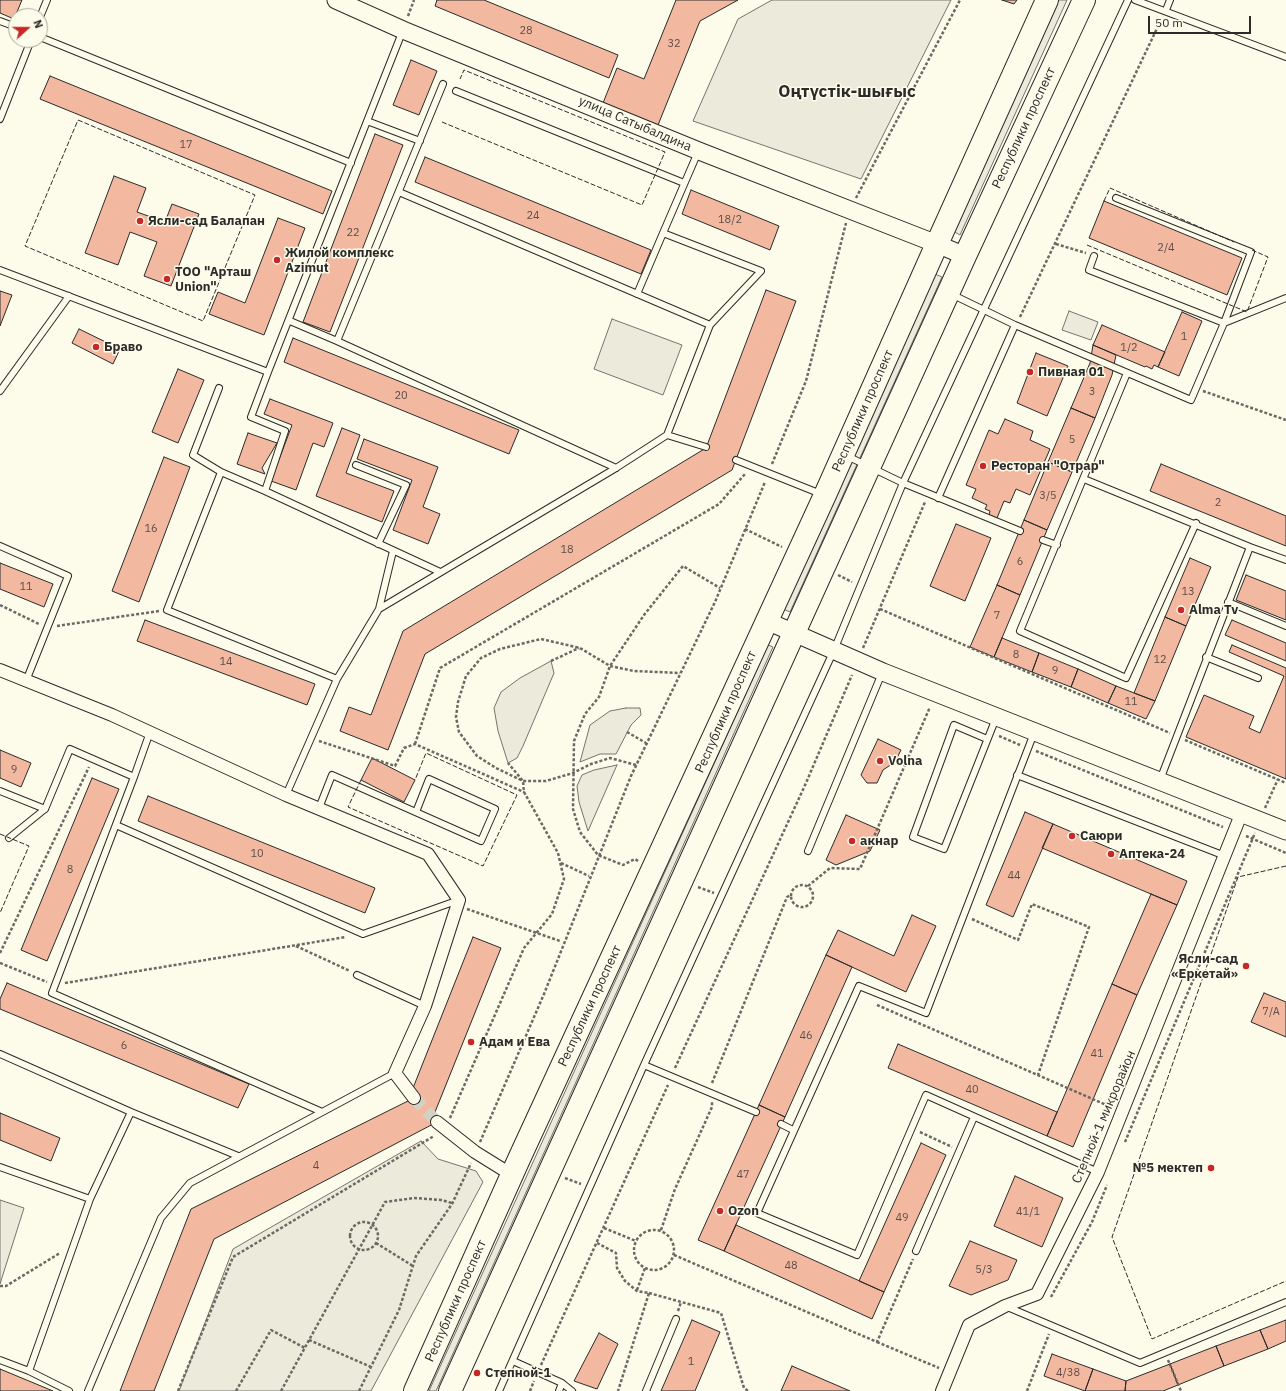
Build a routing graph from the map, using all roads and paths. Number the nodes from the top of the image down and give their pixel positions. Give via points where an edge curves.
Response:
1 (336, 0) edge
2 (960, 0) edge
3 (1047, 0) edge
4 (1084, 0) edge
5 (1128, 0) edge
6 (1135, 0) edge
7 (1170, 0) edge
8 (1166, 10) junction
9 (403, 30) junction
10 (48, 40) edge
11 (28, 48) edge
12 (1286, 57) edge
13 (443, 84) dead end
14 (456, 91) dead end
15 (0, 119) edge
16 (367, 121) junction
17 (420, 141) junction
18 (698, 151) junction
19 (351, 163) junction
20 (684, 183) junction
21 (399, 192) junction
22 (1116, 198) dead end
23 (849, 209) junction
24 (663, 234) junction
25 (937, 244) junction
26 (1056, 244) junction
27 (965, 256) junction
28 (1094, 256) joint
29 (0, 270) edge
30 (948, 293) junction
31 (637, 294) junction
32 (69, 296) junction
33 (1286, 298) edge
34 (984, 310) junction
35 (290, 321) junction
36 (1224, 323) junction
37 (710, 325) junction
38 (1015, 325) junction
39 (337, 341) junction
40 (268, 372) junction
41 (1127, 373) junction
42 (219, 388) dead end
43 (1196, 388) junction
44 (0, 391) edge
45 (1286, 420) edge
46 (667, 435) junction
47 (706, 446) dead end
48 (844, 454) junction
49 (736, 460) dead end
50 (356, 465) dead end
51 (752, 466) junction
52 (870, 467) junction
53 (616, 468) junction
54 (221, 472) junction
55 (768, 473) junction
56 (1084, 479) junction
57 (903, 483) junction
58 (265, 491) junction
59 (929, 494) junction
60 (825, 496) junction
61 (938, 498) junction
62 (1196, 523) junction
63 (745, 530) junction
64 (1020, 531) dead end
65 (1043, 540) dead end
66 (378, 544) junction
67 (1058, 545) junction
68 (0, 546) edge
69 (1250, 547) junction
70 (393, 551) junction
71 (798, 555) junction
72 (1286, 560) edge
73 (440, 572) junction
74 (720, 588) junction
75 (1228, 602) junction
76 (0, 605) edge
77 (379, 609) junction
78 (880, 609) junction
79 (167, 610) junction
80 (767, 621) junction
81 (1286, 626) edge
82 (47, 628) junction
83 (794, 634) junction
84 (580, 648) junction
85 (834, 650) junction
86 (1206, 657) junction
87 (858, 660) junction
88 (550, 661) dead end
89 (610, 666) junction
90 (0, 670) edge
91 (883, 672) junction
92 (680, 673) junction
93 (1258, 678) dead end
94 (337, 679) junction
95 (26, 681) junction
96 (930, 707) dead end
97 (996, 717) junction
98 (150, 732) junction
99 (628, 732) dead end
100 (1034, 732) junction
101 (1176, 736) junction
102 (311, 738) junction
103 (987, 738) junction
104 (646, 743) junction
105 (415, 744) junction
106 (1028, 748) junction
107 (93, 758) junction
108 (508, 763) dead end
109 (636, 765) junction
110 (573, 773) junction
111 (1018, 775) junction
112 (134, 777) junction
113 (1278, 779) junction
114 (523, 781) junction
115 (1159, 781) junction
116 (1286, 783) edge
117 (0, 790) edge
118 (524, 792) junction
119 (286, 795) junction
120 (319, 808) junction
121 (45, 809) junction
122 (416, 812) junction
123 (1242, 812) junction
124 (1260, 820) junction
125 (116, 825) junction
126 (1235, 831) junction
127 (1286, 831) edge
128 (9, 838) dead end
129 (1253, 839) junction
130 (808, 851) dead end
131 (1286, 852) edge
132 (598, 855) junction
133 (1224, 856) junction
134 (635, 859) dead end
135 (561, 863) junction
136 (590, 876) junction
137 (808, 886) junction
138 (791, 895) junction
139 (458, 903) junction
140 (963, 916) junction
141 (538, 933) junction
142 (362, 934) junction
143 (560, 941) dead end
144 (295, 945) junction
145 (0, 953) edge
146 (0, 963) edge
147 (357, 975) joint
148 (55, 985) junction
149 (855, 996) junction
150 (425, 1006) junction
151 (0, 1054) edge
152 (644, 1066) junction
153 (395, 1073) junction
154 (1038, 1075) junction
155 (671, 1077) junction
156 (712, 1094) junction
157 (414, 1098) tunnel mouth
158 (131, 1112) junction
159 (322, 1112) junction
160 (756, 1112) dead end
161 (1122, 1112) junction
162 (974, 1117) junction
163 (781, 1124) dead end
164 (441, 1125) junction
165 (912, 1128) junction
166 (793, 1130) junction
167 (1123, 1148) dead end
168 (959, 1150) junction
169 (475, 1152) junction
170 (238, 1156) junction
171 (0, 1167) edge
172 (1098, 1172) junction
173 (512, 1175) junction
174 (1110, 1178) dead end
175 (90, 1199) junction
176 (452, 1204) junction
177 (372, 1225) junction
178 (604, 1228) junction
179 (661, 1230) junction
180 (636, 1241) junction
181 (376, 1243) junction
182 (74, 1244) junction
183 (597, 1244) junction
184 (359, 1249) junction
185 (916, 1251) joint
186 (674, 1255) junction
187 (413, 1266) junction
188 (645, 1268) junction
189 (0, 1286) edge
190 (637, 1290) junction
191 (649, 1293) junction
192 (1286, 1302) edge
193 (1005, 1306) junction
194 (1032, 1318) junction
195 (676, 1319) dead end
196 (1052, 1326) junction
197 (309, 1340) junction
198 (877, 1342) junction
199 (305, 1348) junction
200 (1165, 1352) junction
201 (0, 1360) edge
202 (513, 1361) junction
203 (370, 1367) junction
204 (28, 1371) junction
205 (538, 1372) junction
206 (950, 1372) junction
207 (562, 1383) junction
208 (69, 1391) edge
209 (88, 1391) edge
210 (178, 1391) edge
211 (236, 1391) edge
212 (281, 1391) edge
213 (359, 1391) edge
214 (415, 1391) edge
215 (450, 1391) edge
216 (499, 1391) edge
217 (530, 1391) edge
218 (559, 1391) edge
219 (572, 1391) edge
220 (618, 1391) edge
221 (646, 1391) edge
222 (748, 1391) edge
223 (942, 1391) edge
224 (1027, 1391) edge
225 (1181, 1391) edge

1 - 9 street, улица Сатыбалдина
2 - 23 path
3 - 25 highway, Республики проспект
4 - 27 highway, Республики проспект
5 - 34 lane
6 - 8 lane
7 - 8 lane
8 - 12 lane
8 - 26 path
9 - 16 lane
9 - 18 street, улица Сатыбалдина
10 - 19 lane
11 - 15 lane
13 - 17 lane
14 - 20 lane
16 - 17 lane
16 - 19 lane
17 - 21 lane
18 - 20 lane
18 - 23 street, улица Сатыбалдина
19 - 35 lane
20 - 24 lane
21 - 31 lane
21 - 39 lane
22 - 36 lane via 1251,252
23 - 25 street, улица Сатыбалдина
23 - 55 path via 806,381
24 - 31 lane
24 - 37 lane via 761,271
25 - 27 street
25 - 48 highway, Республики проспект
26 - 28 path
26 - 38 path
27 - 30 highway, Республики проспект
28 - 36 lane via 1089,270
29 - 32 lane
30 - 34 lane
30 - 52 highway, Республики проспект
31 - 37 lane
32 - 40 lane
32 - 44 lane
33 - 36 lane
34 - 38 lane
34 - 57 lane
35 - 39 lane
35 - 40 lane
36 - 43 lane
37 - 46 lane
38 - 41 lane
38 - 61 lane
39 - 53 lane
40 - 58 lane via 251,417 285,431
41 - 43 lane via 1191,400
41 - 56 lane
42 - 54 lane via 193,455
43 - 45 path
46 - 47 lane
46 - 53 lane
48 - 52 lane
48 - 60 highway, Республики проспект
49 - 51 lane
50 - 66 lane via 406,485
51 - 55 lane
51 - 105 path via 719,504 440,668
52 - 57 lane
52 - 83 highway, Республики проспект
53 - 73 lane
54 - 58 lane
54 - 79 lane
55 - 60 lane
55 - 63 path
56 - 62 lane
56 - 67 lane
57 - 59 lane
57 - 85 lane
58 - 66 lane
59 - 61 lane
59 - 78 path
60 - 71 highway, Республики проспект
61 - 64 lane
62 - 67 lane via 1126,678 1020,631
62 - 69 lane
63 - 71 path
63 - 74 path
65 - 67 lane
66 - 70 lane
68 - 82 lane via 68,576
69 - 72 lane
69 - 75 lane
70 - 73 lane
70 - 77 lane
71 - 80 highway, Республики проспект
73 - 77 lane
74 - 89 path via 683,566 644,615
74 - 92 path
75 - 81 lane
75 - 86 lane
76 - 82 path
77 - 94 lane
78 - 87 path
78 - 101 path
79 - 82 path
79 - 94 lane
80 - 83 street
80 - 173 highway, Республики проспект
82 - 95 lane
83 - 85 street
83 - 215 highway, Республики проспект
84 - 88 path
84 - 89 path
84 - 114 path via 541,639 500,649 481,658 466,676 456,717 459,732 477,756
85 - 87 street
85 - 152 lane
86 - 93 lane
86 - 101 lane
87 - 91 street
87 - 155 path via 806,783
89 - 92 path via 634,671
89 - 110 path via 599,697 585,714 574,741
90 - 95 street
91 - 97 street
91 - 130 lane
92 - 104 path
94 - 102 lane
95 - 98 street
96 - 137 path via 860,868 830,868
97 - 100 street
97 - 103 lane
98 - 112 lane
98 - 119 street
99 - 104 path
100 - 106 lane
100 - 115 street
101 - 113 path
101 - 115 lane
102 - 105 path via 395,766 404,748
102 - 119 lane
103 - 103 lane via 944,849 913,838 954,725
104 - 109 path
105 - 118 path
106 - 111 lane
106 - 126 path
107 - 112 lane
107 - 121 lane via 70,749
107 - 145 path
108 - 114 path
109 - 110 path via 610,758
109 - 132 path
110 - 114 path via 546,781
110 - 132 path via 573,809 580,832
111 - 133 lane
111 - 140 lane
112 - 125 lane
113 - 116 path
113 - 124 path
114 - 118 path
115 - 123 street
117 - 121 lane
118 - 135 path
119 - 120 street
120 - 122 lane via 332,775
120 - 139 street via 428,854
121 - 128 lane
122 - 122 lane via 482,842 495,809 429,779
123 - 124 street
123 - 126 street, Степной-1 микрорайон
124 - 127 street
124 - 129 path
125 - 142 lane
125 - 148 lane
126 - 129 path
126 - 133 street, Степной-1 микрорайон
129 - 131 path
129 - 167 path
132 - 134 path via 623,866
132 - 136 path
133 - 161 street, Степной-1 микрорайон
135 - 136 path
135 - 141 path via 564,879 552,914
136 - 169 path via 544,994
137 - 138 path via 797,886
137 - 138 path via 814,897 812,903 806,907 795,905
138 - 156 path via 787,897 712,1080
139 - 141 path
139 - 142 lane
139 - 150 street
140 - 149 lane via 926,1013 859,986
140 - 154 path via 1018,940 1032,904 1089,927
141 - 143 path
141 - 164 path via 524,948
142 - 144 path
144 - 147 path
144 - 148 path
146 - 148 path
147 - 150 lane
148 - 159 lane via 52,993
149 - 154 path
149 - 166 lane
150 - 153 street
151 - 158 lane
152 - 155 lane
152 - 202 lane
153 - 157 street
153 - 159 lane
154 - 161 path
155 - 156 lane
155 - 178 path
156 - 160 lane
156 - 179 path via 712,1107 676,1188
158 - 170 lane
158 - 175 lane
159 - 170 lane
161 - 172 street, Степной-1 микрорайон
162 - 165 lane via 926,1095
162 - 168 lane
162 - 172 lane
163 - 166 lane
164 - 169 street
164 - 210 path via 233,1257
165 - 166 lane via 857,1255 757,1213
165 - 168 path
168 - 185 lane
169 - 173 street
169 - 176 path
170 - 209 lane via 190,1183 161,1218
171 - 175 lane
172 - 193 street, Степной-1 микрорайон via 1037,1294
173 - 214 highway, Республики проспект
174 - 194 path via 1092,1222 1049,1301
175 - 182 lane
176 - 177 path via 441,1200 414,1198 385,1202
176 - 187 path via 416,1256
177 - 181 path via 378,1233
177 - 184 path
177 - 184 path via 361,1222 351,1231 353,1245
178 - 180 path
178 - 183 path
179 - 180 path via 652,1229 644,1232
179 - 186 path via 672,1240
180 - 188 path via 634,1254
181 - 184 path via 366,1250
181 - 187 path
182 - 189 path via 6,1286
182 - 204 lane
183 - 190 path via 616,1253 617,1268 625,1281
183 - 205 path
184 - 197 path
185 - 198 path
186 - 188 path via 666,1267 659,1270
186 - 198 path
187 - 203 path via 399,1310
188 - 190 path
190 - 191 path
191 - 220 path
191 - 222 path via 721,1313 744,1388
192 - 200 lane
193 - 194 lane
193 - 206 street, Степной-1 микрорайон via 969,1324
194 - 196 lane
195 - 221 lane
196 - 200 lane via 1140,1363
196 - 224 path
197 - 199 path
197 - 203 path
198 - 206 path
199 - 211 path via 271,1330
199 - 212 path
200 - 225 path
201 - 204 lane
202 - 205 lane
202 - 216 lane
203 - 213 path
204 - 208 lane
205 - 207 lane
205 - 217 path
206 - 223 street, Степной-1 микрорайон
207 - 218 lane
207 - 219 lane

